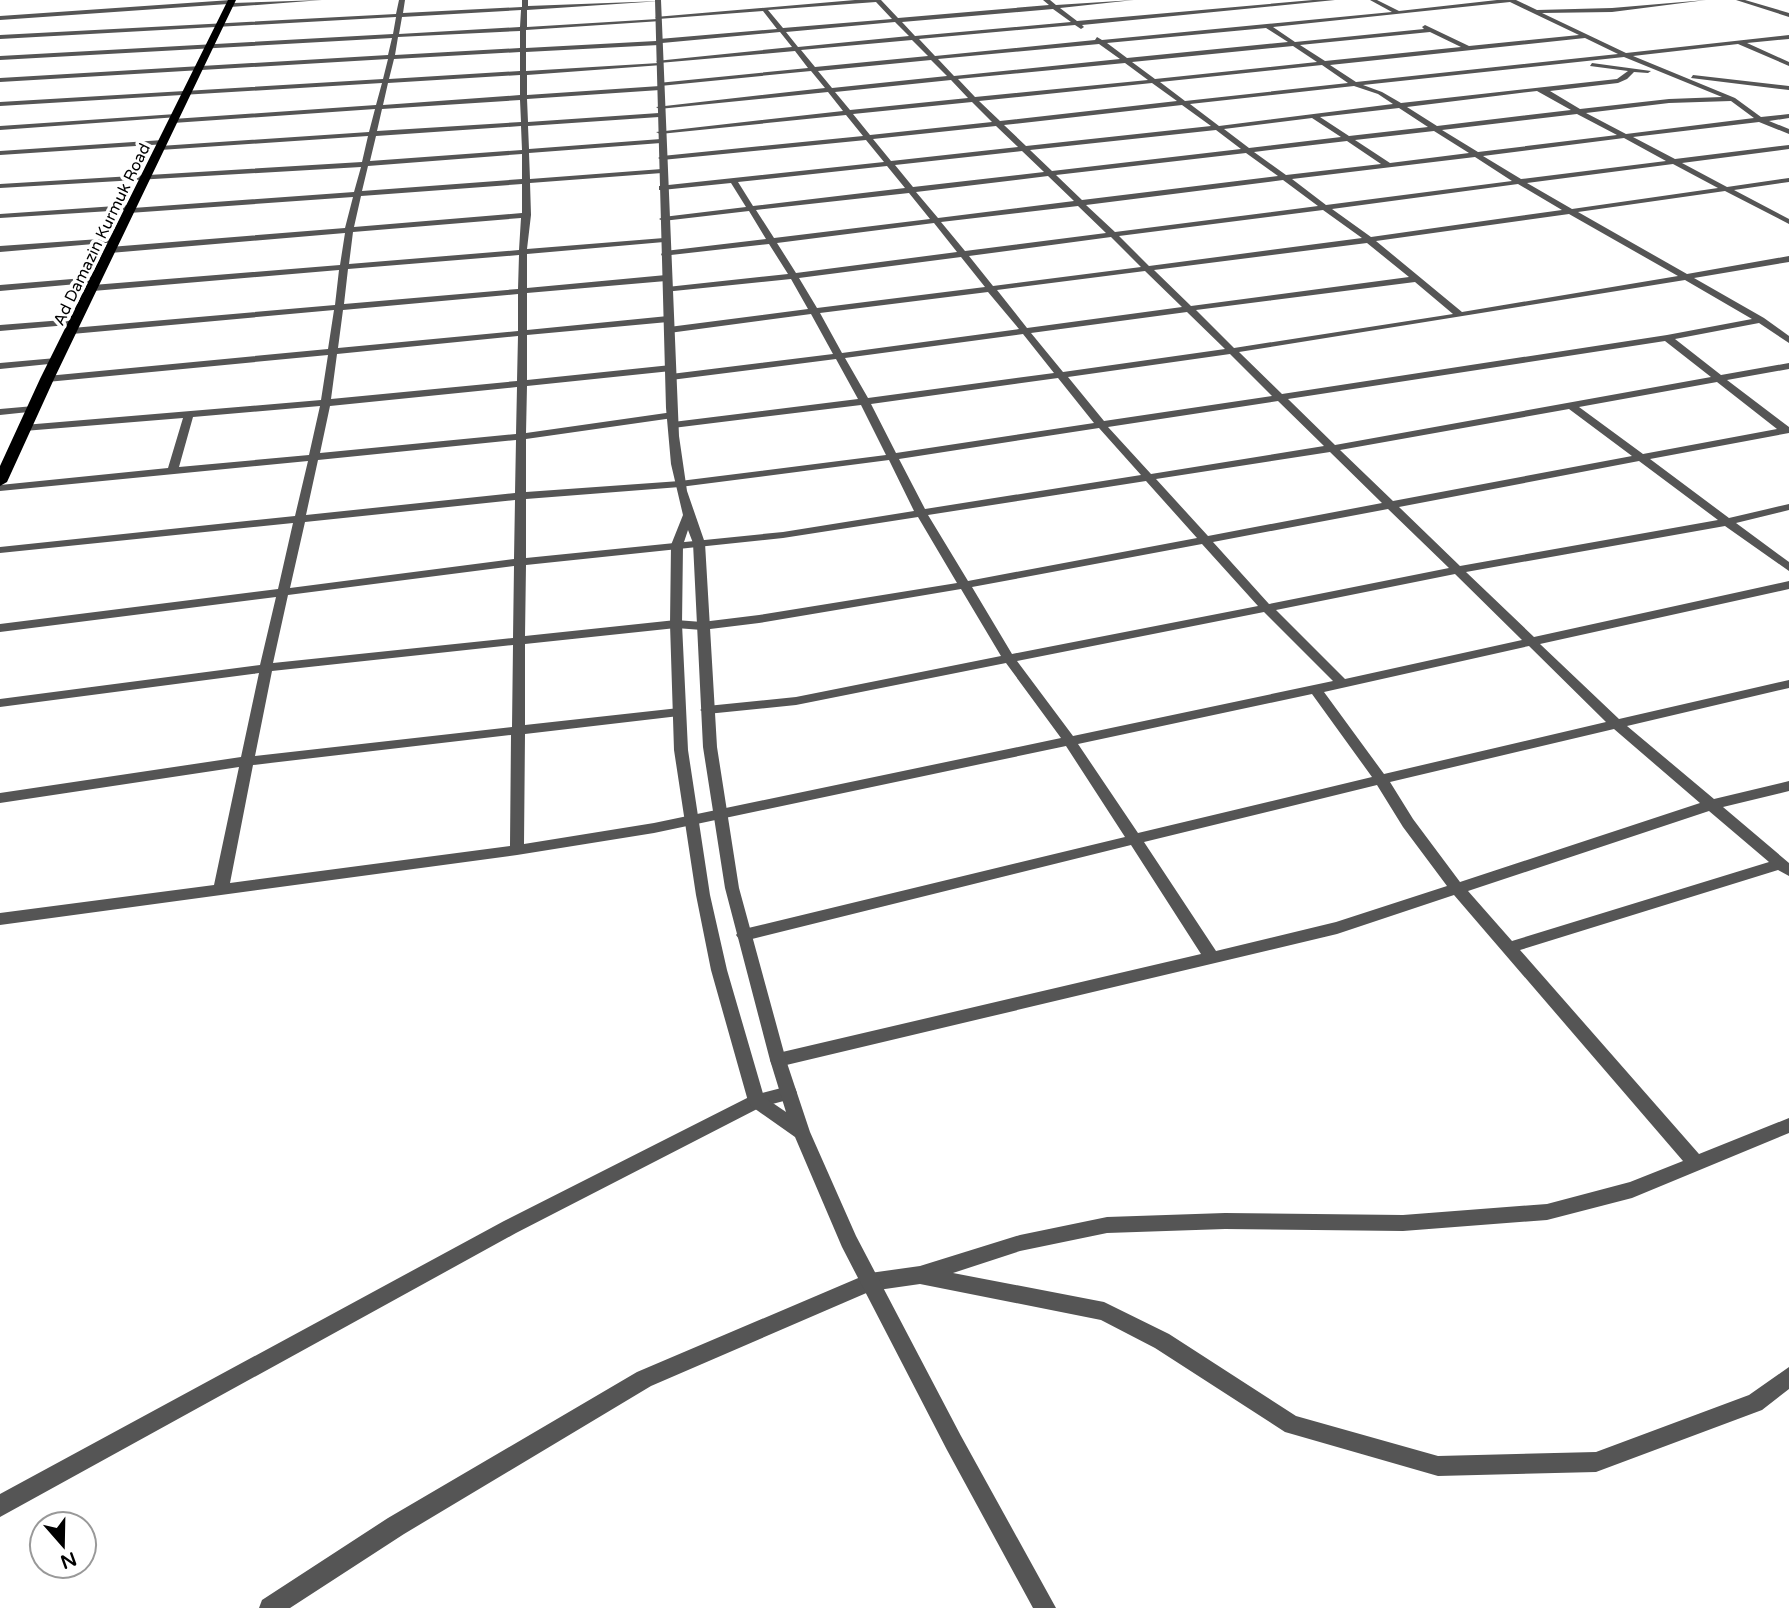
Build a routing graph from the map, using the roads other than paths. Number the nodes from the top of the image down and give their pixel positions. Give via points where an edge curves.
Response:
1 (319, 0) edge
2 (401, 0) edge
3 (658, 0) edge
4 (877, 0) edge
5 (1046, 0) edge
6 (1131, 0) edge
7 (1231, 0) edge
8 (1332, 0) edge
9 (1373, 0) edge
10 (1512, 0) edge
11 (1703, 0) edge
12 (1739, 0) edge
13 (865, 1) edge
14 (231, 2) edge
15 (525, 4) edge
16 (65, 7) dead end
17 (1056, 7) junction
18 (765, 10) junction
19 (1245, 11) junction
20 (1538, 11) junction
21 (1398, 13) junction
22 (60, 14) junction
23 (399, 15) junction
24 (1789, 15) edge
25 (0, 18) edge
26 (658, 19) junction
27 (1410, 19) dead end
28 (1258, 20) dead end
29 (897, 21) junction
30 (221, 23) junction
31 (1077, 24) junction
32 (1268, 26) junction
33 (1423, 26) dead end
34 (524, 30) junction
35 (1085, 30) dead end
36 (1431, 30) junction
37 (782, 31) junction
38 (1191, 33) junction
39 (43, 34) junction
40 (1093, 36) dead end
41 (1588, 36) junction
42 (0, 37) edge
43 (395, 37) junction
44 (914, 39) junction
45 (1787, 39) edge
46 (1199, 40) dead end
47 (1101, 41) junction
48 (659, 42) junction
49 (1739, 43) junction
50 (211, 44) junction
51 (1297, 45) junction
52 (1208, 46) dead end
53 (1468, 48) junction
54 (1489, 48) junction
55 (797, 50) junction
56 (524, 51) junction
57 (1217, 52) junction
58 (1624, 54) junction
59 (1505, 55) dead end
60 (26, 56) junction
61 (0, 58) edge
62 (932, 58) junction
63 (391, 59) junction
64 (1126, 60) junction
65 (1517, 61) dead end
66 (1786, 61) edge
67 (1563, 62) junction
68 (659, 63) junction
69 (1326, 63) junction
70 (20, 64) dead end
71 (1529, 66) junction
72 (199, 67) junction
73 (1279, 68) junction
74 (1633, 69) junction
75 (814, 70) junction
76 (1245, 71) junction
77 (14, 72) dead end
78 (1667, 73) junction
79 (524, 74) junction
80 (1290, 75) dead end
81 (1256, 78) dead end
82 (953, 79) junction
83 (4, 80) edge
84 (1153, 81) junction
85 (385, 82) junction
86 (1301, 82) dead end
87 (1266, 85) dead end
88 (1356, 85) junction
89 (660, 86) junction
90 (1789, 88) edge
91 (0, 89) edge
92 (1313, 90) junction
93 (1541, 90) junction
94 (831, 91) junction
95 (1277, 92) junction
96 (187, 94) junction
97 (524, 97) junction
98 (1732, 99) junction
99 (974, 100) junction
100 (1182, 103) junction
101 (0, 104) edge
102 (377, 106) junction
103 (1400, 106) junction
104 (659, 111) junction
105 (1579, 112) junction
106 (849, 113) junction
107 (1313, 116) junction
108 (1789, 116) edge
109 (174, 118) junction
110 (1759, 119) junction
111 (997, 123) junction
112 (525, 124) junction
113 (0, 128) edge
114 (1216, 128) junction
115 (1436, 130) junction
116 (1789, 132) edge
117 (370, 134) junction
118 (661, 136) junction
119 (1626, 136) junction
120 (869, 137) junction
121 (1349, 140) junction
122 (162, 145) junction
123 (1789, 147) edge
124 (1025, 149) junction
125 (527, 152) junction
126 (1249, 152) junction
127 (0, 153) edge
128 (1478, 155) junction
129 (662, 158) junction
130 (1675, 162) junction
131 (890, 163) junction
132 (366, 164) junction
133 (1390, 166) junction
134 (662, 171) junction
135 (1052, 175) junction
136 (145, 178) junction
137 (1284, 178) junction
138 (1789, 180) edge
139 (528, 181) junction
140 (734, 182) junction
141 (1521, 183) junction
142 (0, 187) edge
143 (662, 188) junction
144 (1727, 189) junction
145 (914, 192) junction
146 (359, 195) junction
147 (1080, 203) junction
148 (1323, 207) junction
149 (130, 209) junction
150 (755, 210) junction
151 (1566, 210) junction
152 (527, 215) junction
153 (0, 216) edge
154 (663, 219) junction
155 (938, 221) junction
156 (1789, 222) edge
157 (349, 230) junction
158 (1113, 234) junction
159 (664, 240) junction
160 (1370, 240) junction
161 (774, 242) junction
162 (112, 245) junction
163 (0, 249) edge
164 (523, 252) junction
165 (964, 253) junction
166 (665, 254) junction
167 (1789, 259) edge
168 (342, 266) junction
169 (1149, 267) junction
170 (794, 276) junction
171 (666, 278) junction
172 (1687, 278) junction
173 (1416, 279) junction
174 (94, 284) junction
175 (0, 288) edge
176 (667, 290) junction
177 (992, 290) junction
178 (523, 292) junction
179 (1189, 307) junction
180 (338, 308) junction
181 (815, 313) junction
182 (1460, 314) junction
183 (1760, 320) junction
184 (668, 325) junction
185 (74, 326) junction
186 (0, 328) edge
187 (1026, 331) junction
188 (522, 334) junction
189 (1667, 338) junction
190 (1789, 340) edge
191 (1233, 349) junction
192 (332, 353) junction
193 (840, 357) junction
194 (56, 361) junction
195 (0, 366) edge
196 (1789, 366) edge
197 (671, 372) junction
198 (1061, 375) junction
199 (1715, 378) junction
200 (47, 379) junction
201 (520, 384) junction
202 (1281, 397) junction
203 (865, 402) junction
204 (326, 403) junction
205 (1569, 404) junction
206 (34, 409) junction
207 (0, 412) edge
208 (189, 414) junction
209 (673, 420) junction
210 (1102, 426) junction
211 (24, 428) junction
212 (1787, 430) edge
213 (520, 437) junction
214 (1333, 448) junction
215 (891, 457) junction
216 (1638, 457) junction
217 (313, 458) junction
218 (173, 471) junction
219 (1152, 477) junction
220 (0, 482) edge
221 (680, 484) junction
222 (0, 488) edge
223 (520, 496) junction
224 (1390, 503) junction
225 (1789, 507) edge
226 (922, 513) junction
227 (687, 517) junction
228 (299, 519) junction
229 (1726, 522) junction
230 (1206, 539) junction
231 (699, 543) junction
232 (677, 545) junction
233 (0, 550) edge
234 (520, 562) junction
235 (1789, 568) edge
236 (1458, 570) junction
237 (965, 585) junction
238 (1789, 585) edge
239 (283, 592) junction
240 (1266, 607) junction
241 (676, 624) junction
242 (702, 626) junction
243 (0, 628) edge
244 (519, 641) junction
245 (1531, 641) junction
246 (1009, 659) junction
247 (266, 668) junction
248 (1342, 683) junction
249 (1789, 684) edge
250 (1315, 689) junction
251 (0, 704) edge
252 (707, 710) junction
253 (679, 712) junction
254 (1618, 725) junction
255 (518, 730) junction
256 (1069, 740) junction
257 (247, 761) junction
258 (1381, 779) junction
259 (1789, 786) edge
260 (0, 798) edge
261 (1711, 805) junction
262 (719, 816) junction
263 (692, 820) junction
264 (1135, 841) junction
265 (517, 850) junction
266 (1784, 867) edge
267 (1456, 887) junction
268 (221, 889) junction
269 (0, 919) edge
270 (744, 935) junction
271 (1510, 948) junction
272 (1211, 956) junction
273 (778, 1060) junction
274 (789, 1093) junction
275 (757, 1101) junction
276 (1789, 1125) edge
277 (801, 1132) junction
278 (1695, 1162) junction
279 (920, 1275) junction
280 (870, 1282) junction
281 (1789, 1377) edge
282 (0, 1506) edge
283 (270, 1608) edge
284 (1045, 1608) edge

1 - 14 street
2 - 23 street
3 - 15 street
3 - 26 street
4 - 13 street
4 - 29 street
5 - 17 street
6 - 17 street
7 - 19 street
8 - 19 street
9 - 21 street
10 - 20 street
10 - 21 street
11 - 20 street via 1612,10
12 - 24 street
13 - 18 street
14 - 22 street
14 - 30 highway, Ad Damazin Kurmuk Road
15 - 23 street
15 - 34 street
16 - 22 street
17 - 29 street
17 - 31 street
18 - 26 street
18 - 37 street
19 - 31 street
20 - 41 street
21 - 27 street
21 - 32 street
22 - 25 street
22 - 39 street
23 - 30 street
23 - 43 street
26 - 34 street
26 - 48 street
28 - 32 street
29 - 37 street
29 - 44 street
30 - 39 street
30 - 50 highway, Ad Damazin Kurmuk Road
31 - 35 street
31 - 44 street
32 - 38 street
32 - 51 street
33 - 36 street
34 - 43 street
34 - 56 street
36 - 51 street
36 - 53 street
37 - 48 street
37 - 55 street
38 - 46 street
38 - 47 street
39 - 42 street
39 - 60 street
40 - 47 street
41 - 54 street
41 - 58 street
43 - 50 street
43 - 63 street
44 - 55 street
44 - 62 street
45 - 49 street
47 - 62 street
47 - 64 street
48 - 56 street
48 - 68 street
49 - 58 street
49 - 66 street
50 - 60 street
50 - 72 highway, Ad Damazin Kurmuk Road
51 - 57 street
51 - 69 street
52 - 57 street
53 - 54 street
53 - 69 street
54 - 59 street
55 - 68 street
55 - 75 street
56 - 63 street
56 - 79 street
57 - 64 street
58 - 67 street
58 - 78 street
60 - 61 street
60 - 70 street
62 - 75 street
62 - 82 street
63 - 72 street
63 - 85 street
64 - 82 street
64 - 84 street
65 - 71 street
67 - 71 street
67 - 74 street
68 - 79 street
68 - 89 street
69 - 73 street
69 - 88 street
71 - 88 street
72 - 83 street
72 - 96 highway, Ad Damazin Kurmuk Road
73 - 76 street
73 - 80 street
74 - 78 street
74 - 93 street via 1618,80
75 - 89 street
75 - 94 street
76 - 81 street
76 - 84 street
77 - 83 street
78 - 90 street
78 - 98 street
79 - 85 street
79 - 97 street
82 - 94 street
82 - 99 street
83 - 91 street
84 - 99 street
84 - 100 street
85 - 96 street
85 - 102 street
86 - 92 street
87 - 95 street
88 - 92 street
88 - 103 street
89 - 97 street
89 - 104 street
92 - 95 street
93 - 103 street
93 - 105 street
94 - 104 street
94 - 106 street
95 - 100 street
96 - 101 street
96 - 109 highway, Ad Damazin Kurmuk Road
97 - 102 street
97 - 112 street
98 - 105 street
98 - 110 street
99 - 106 street
99 - 111 street
100 - 111 street
100 - 114 street
102 - 109 street
102 - 117 street
103 - 107 street
103 - 115 street
104 - 112 street
104 - 118 street
105 - 115 street
105 - 119 street
106 - 118 street
106 - 120 street
107 - 114 street
107 - 121 street
108 - 110 street
109 - 113 street
109 - 122 highway, Ad Damazin Kurmuk Road
110 - 116 street
110 - 119 street
111 - 120 street
111 - 124 street
112 - 117 street
112 - 125 street
114 - 124 street
114 - 126 street
115 - 121 street
115 - 128 street
117 - 122 street
117 - 132 street
118 - 125 street
118 - 129 street
119 - 128 street
119 - 130 street
120 - 129 street
120 - 131 street
121 - 126 street
121 - 133 street
122 - 127 street
122 - 136 highway, Ad Damazin Kurmuk Road
123 - 130 street
124 - 131 street
124 - 135 street
125 - 132 street
125 - 139 street
126 - 135 street
126 - 137 street
128 - 133 street
128 - 141 street
129 - 134 street
130 - 141 street
130 - 144 street
131 - 140 street
131 - 145 street
132 - 136 street
132 - 146 street
133 - 137 street
134 - 139 street
134 - 143 street
135 - 145 street
135 - 147 street
136 - 142 street
136 - 149 highway, Ad Damazin Kurmuk Road
137 - 147 street
137 - 148 street
138 - 144 street
139 - 146 street
139 - 152 street
140 - 143 street
140 - 150 street
141 - 148 street
141 - 151 street
143 - 154 street
144 - 151 street
144 - 156 street
145 - 150 street
145 - 155 street
146 - 149 street
146 - 157 street
147 - 155 street
147 - 158 street
148 - 158 street
148 - 160 street
149 - 153 street
149 - 162 highway, Ad Damazin Kurmuk Road
150 - 154 street
150 - 161 street
151 - 160 street
151 - 172 street
152 - 157 street
152 - 164 street
154 - 159 street
155 - 161 street
155 - 165 street
157 - 162 street
157 - 168 street
158 - 165 street
158 - 169 street
159 - 164 street
159 - 166 street
160 - 169 street
160 - 173 street
161 - 166 street
161 - 170 street
162 - 163 street
162 - 174 highway, Ad Damazin Kurmuk Road
164 - 168 street
164 - 178 street
165 - 170 street
165 - 177 street
166 - 171 street
167 - 172 street
168 - 174 street
168 - 180 street
169 - 177 street
169 - 179 street
170 - 176 street
170 - 181 street
171 - 176 street
171 - 178 street
172 - 182 street
172 - 183 street
173 - 179 street
173 - 182 street
174 - 175 street
174 - 185 highway, Ad Damazin Kurmuk Road
176 - 184 street
177 - 181 street
177 - 187 street
178 - 180 street
178 - 188 street
179 - 187 street
179 - 191 street
180 - 185 street
180 - 192 street
181 - 184 street
181 - 193 street
182 - 191 street
183 - 189 street
183 - 190 street
184 - 188 street
184 - 197 street
185 - 186 street
185 - 194 highway, Ad Damazin Kurmuk Road
187 - 193 street
187 - 198 street
188 - 192 street
188 - 201 street
189 - 199 street
189 - 202 street
191 - 198 street
191 - 202 street
192 - 200 street
192 - 204 street
193 - 197 street
193 - 203 street
194 - 195 street
194 - 200 highway, Ad Damazin Kurmuk Road
196 - 199 street
197 - 201 street
197 - 209 street
198 - 203 street
198 - 210 street
199 - 205 street
199 - 212 street
200 - 206 highway, Ad Damazin Kurmuk Road
201 - 204 street
201 - 213 street
202 - 210 street
202 - 214 street
203 - 209 street
203 - 215 street
204 - 208 street
204 - 217 street
205 - 214 street
205 - 216 street
206 - 207 street
206 - 211 highway, Ad Damazin Kurmuk Road
208 - 211 street
208 - 218 street
209 - 213 street
209 - 221 street
210 - 215 street
210 - 219 street
211 - 220 highway, Ad Damazin Kurmuk Road
212 - 216 street
213 - 217 street
213 - 223 street
214 - 219 street
214 - 224 street
215 - 221 street
215 - 226 street
216 - 224 street
216 - 229 street
217 - 218 street
217 - 228 street
218 - 222 street
219 - 226 street
219 - 230 street
221 - 223 street
221 - 227 street
223 - 228 street
223 - 234 street
224 - 230 street
224 - 236 street
225 - 229 street
226 - 231 street
226 - 237 street
227 - 231 street
227 - 232 street
228 - 233 street
228 - 239 street
229 - 235 street
229 - 236 street
230 - 237 street
230 - 240 street
231 - 232 street
231 - 242 street
232 - 234 street
232 - 241 street
234 - 239 street
234 - 244 street
236 - 240 street
236 - 245 street
237 - 242 street
237 - 246 street
238 - 245 street
239 - 243 street
239 - 247 street
240 - 246 street
240 - 248 street
241 - 242 street
241 - 244 street
241 - 253 street
242 - 252 street
244 - 247 street
244 - 255 street
245 - 248 street
245 - 254 street
246 - 252 street via 796,701
246 - 256 street
247 - 251 street
247 - 257 street
248 - 250 street
249 - 254 street
250 - 256 street
250 - 258 street
252 - 262 street
253 - 255 street
253 - 263 street
254 - 258 street
254 - 261 street
255 - 257 street
255 - 265 street
256 - 262 street
256 - 264 street
257 - 260 street
257 - 268 street
258 - 264 street
258 - 267 street
259 - 261 street
261 - 266 street
261 - 267 street
262 - 263 street
262 - 270 street
263 - 265 street
263 - 275 street via 719,970
264 - 270 street
264 - 272 street
265 - 268 street
266 - 271 street
267 - 271 street
267 - 272 street via 1337,928
268 - 269 street
270 - 273 street
271 - 278 street
272 - 273 street
273 - 274 street
274 - 275 street
274 - 277 street
275 - 277 street
275 - 282 street via 510,1227
276 - 278 street
277 - 280 street
278 - 279 street via 1632,1190 1547,1212 1403,1223 1107,1225 1020,1243
279 - 280 street
279 - 281 street via 1104,1311 1162,1341 1293,1425 1437,1466 1596,1462 1755,1403
280 - 283 street via 644,1379 396,1526
280 - 284 street

